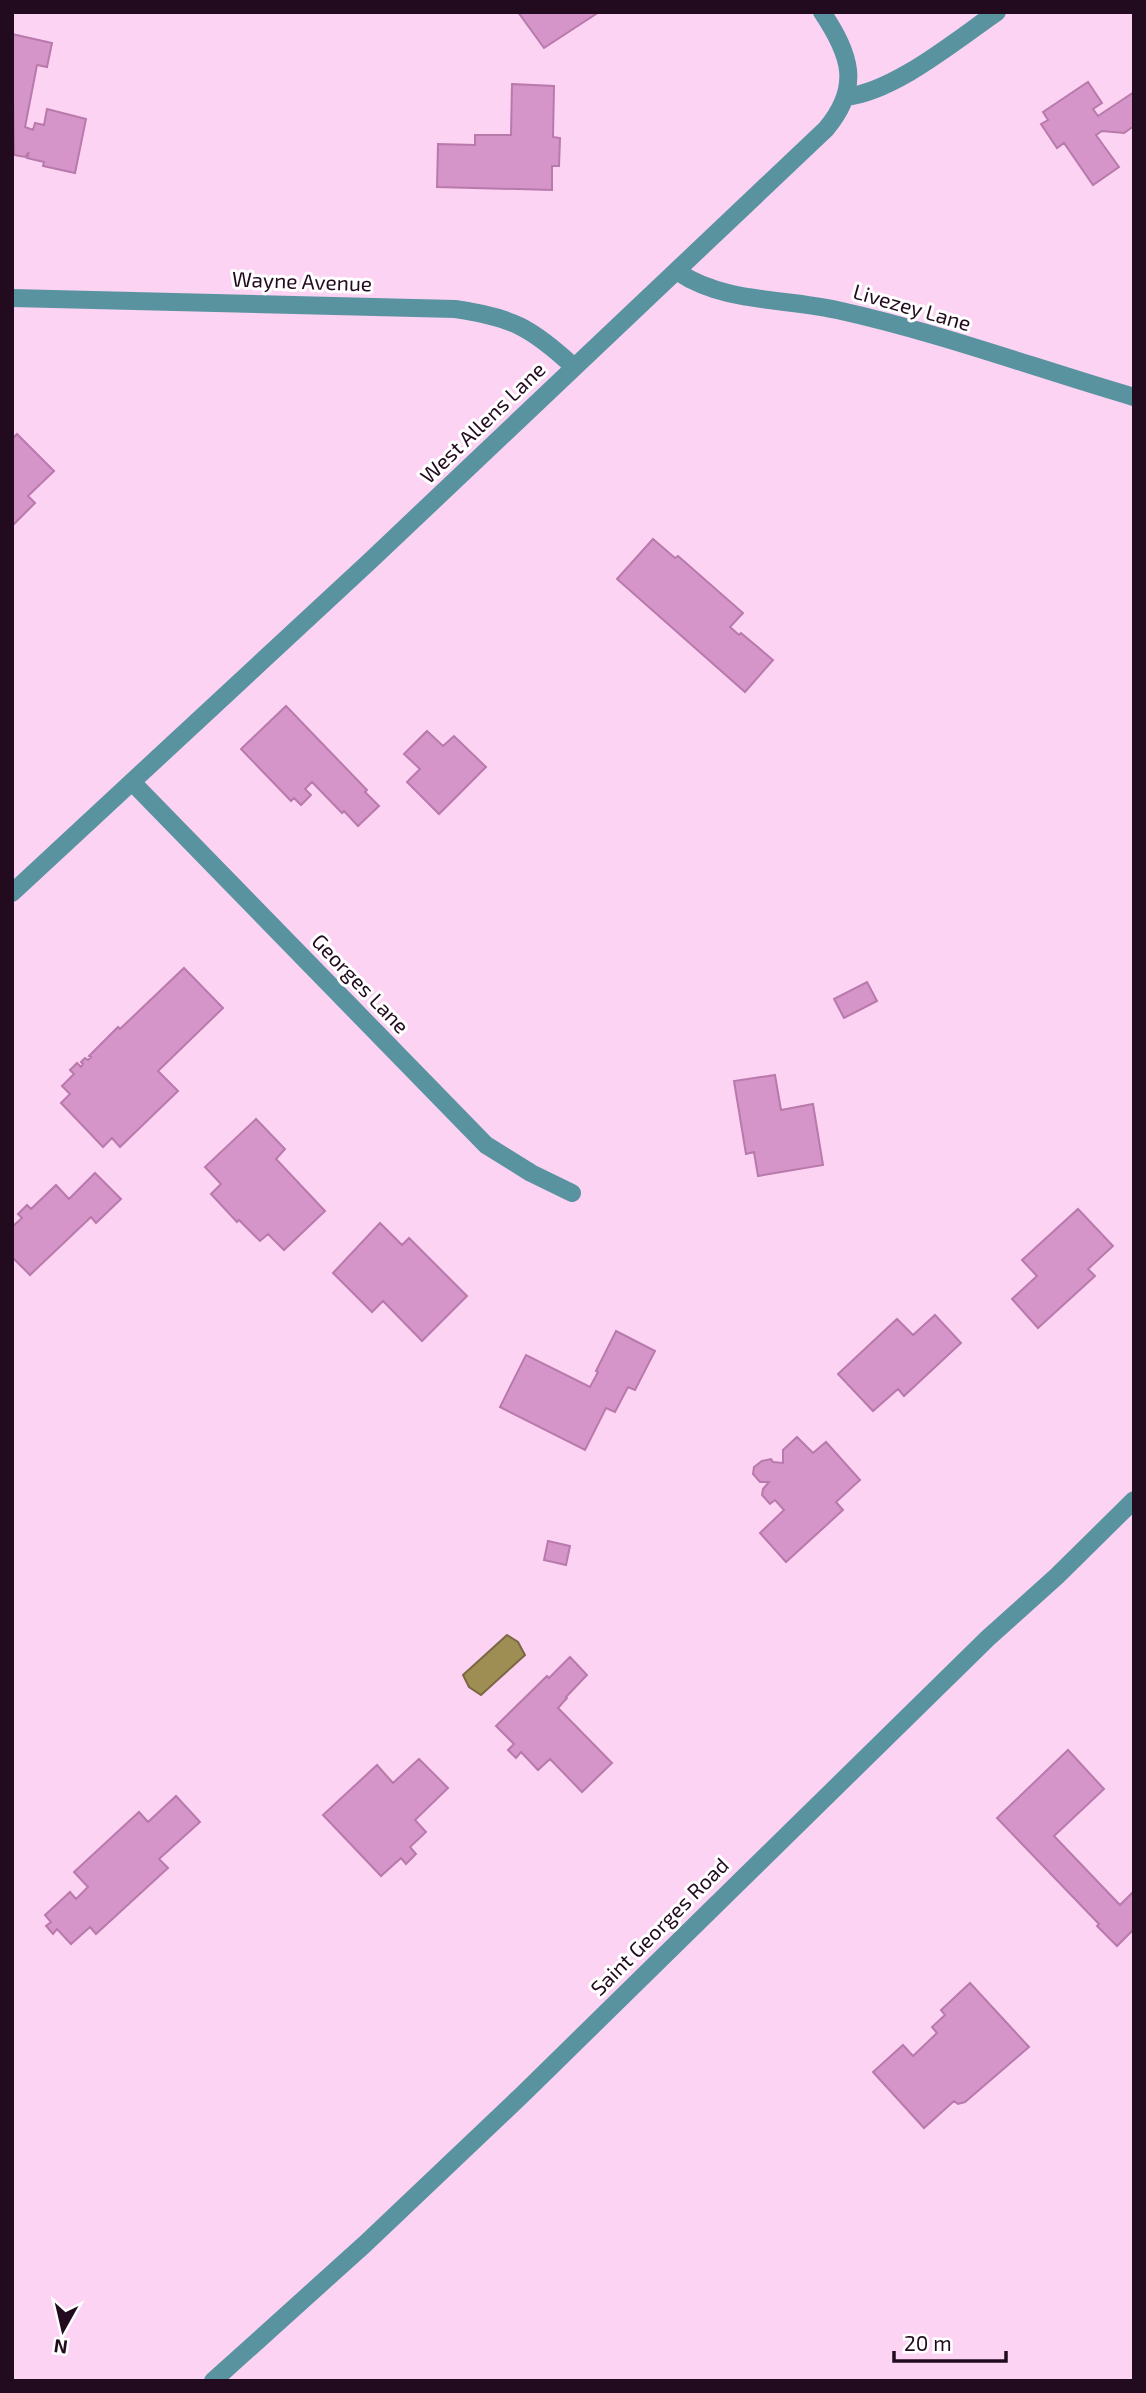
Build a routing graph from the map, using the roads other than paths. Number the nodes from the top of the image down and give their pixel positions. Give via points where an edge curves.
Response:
1 (822, 12) edge
2 (997, 12) edge
3 (845, 97) junction
4 (678, 272) junction
5 (12, 298) edge
6 (574, 367) junction
7 (1134, 397) edge
8 (133, 783) junction
9 (12, 893) edge
10 (572, 1193) dead end
11 (1134, 1500) edge
12 (214, 2381) edge

1 - 3 street via 846,55
2 - 3 street via 901,77 863,95
3 - 4 street, West Allens Lane via 826,129
4 - 6 street, West Allens Lane
4 - 7 street, Livezey Lane via 734,295 835,309
5 - 6 street, Wayne Avenue via 455,309 515,323 545,340
6 - 8 street, West Allens Lane
8 - 9 street, West Allens Lane
8 - 10 street, Georges Lane via 485,1145
11 - 12 street, Saint Georges Road via 513,2104

